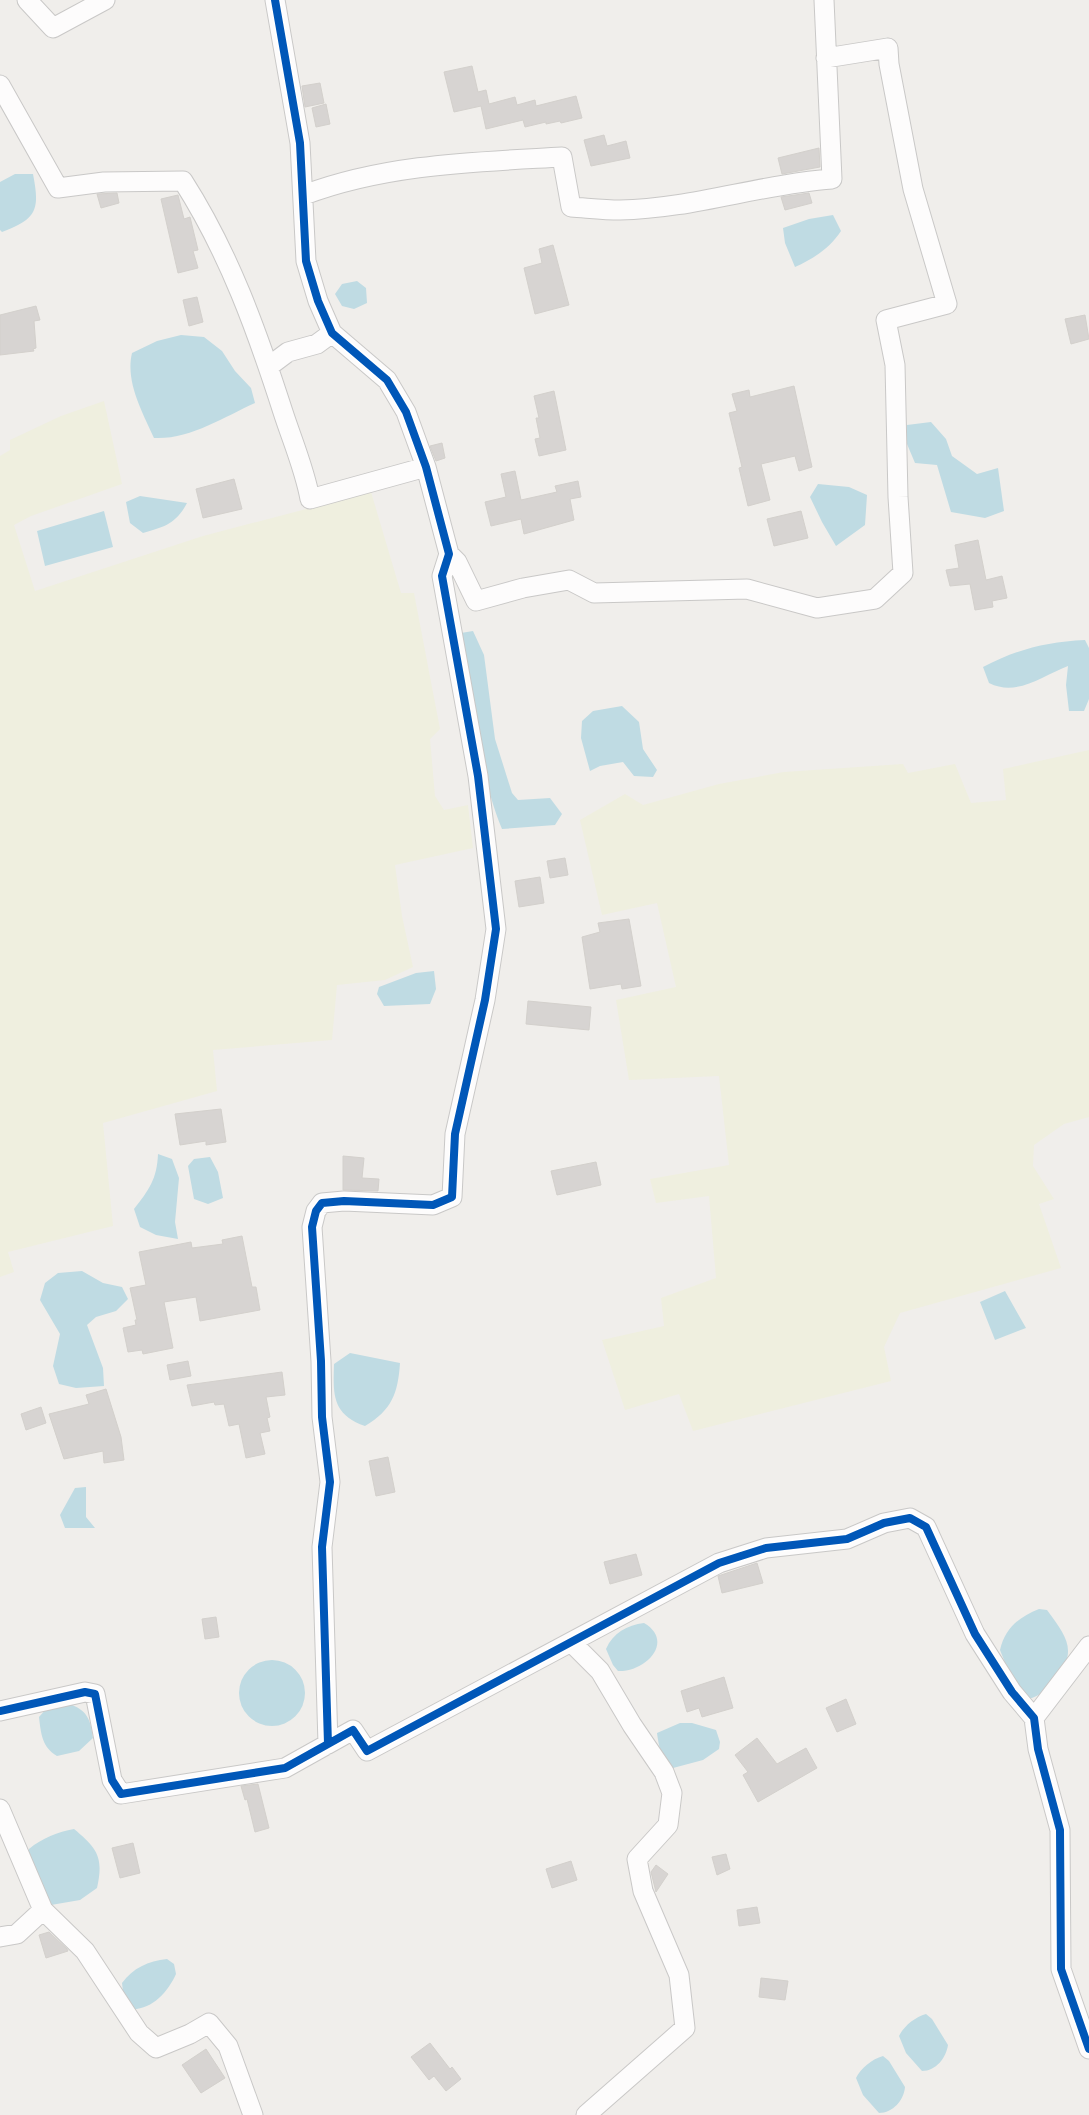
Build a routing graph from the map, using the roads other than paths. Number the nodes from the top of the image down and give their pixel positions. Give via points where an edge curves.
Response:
1 (27, 0) edge
2 (105, 0) edge
3 (275, 0) edge
4 (824, 0) edge
5 (826, 58) junction
6 (0, 85) edge
7 (304, 195) junction
8 (332, 333) junction
9 (268, 367) junction
10 (426, 467) junction
11 (449, 554) junction
12 (571, 1642) junction
13 (1089, 1646) edge
14 (0, 1710) edge
15 (1034, 1718) junction
16 (328, 1744) junction
17 (0, 1809) edge
18 (43, 1910) junction
19 (0, 1937) edge
20 (1089, 2049) edge
21 (254, 2115) edge
22 (586, 2115) edge

1 - 2 street via 53,28
3 - 7 street via 300,143
4 - 5 street
5 - 7 street via 832,180 804,181 697,201 621,210 571,206 562,157 434,164 328,186
5 - 11 street via 888,48 913,189 947,304 886,320 895,365 903,573 875,599 817,608 746,589 594,593 569,580 476,601 457,562
6 - 9 street via 58,188 104,182 183,181 208,220 246,304
7 - 8 street via 306,260
8 - 9 street via 317,344 288,352
8 - 10 street via 386,380 406,412
9 - 10 street via 310,499
10 - 11 street
11 - 16 street via 442,576 478,776 496,929 485,1000 455,1134 452,1197 433,1205 322,1203 312,1227 322,1417 330,1482 322,1548
12 - 15 street via 718,1563 766,1548 847,1539 884,1523 910,1518 926,1527 975,1634 1012,1692
12 - 16 street via 367,1751 353,1730
12 - 22 street via 600,1670 664,1772 672,1792 668,1825 637,1859 643,1891 679,1975 685,2028
13 - 15 street
14 - 16 street via 85,1692 95,1694 112,1780 121,1794 285,1768
15 - 20 street via 1038,1749 1060,1830 1061,1968
17 - 18 street
18 - 19 street via 17,1934
18 - 21 street via 85,1951 139,2033 156,2048 208,2023 228,2046

